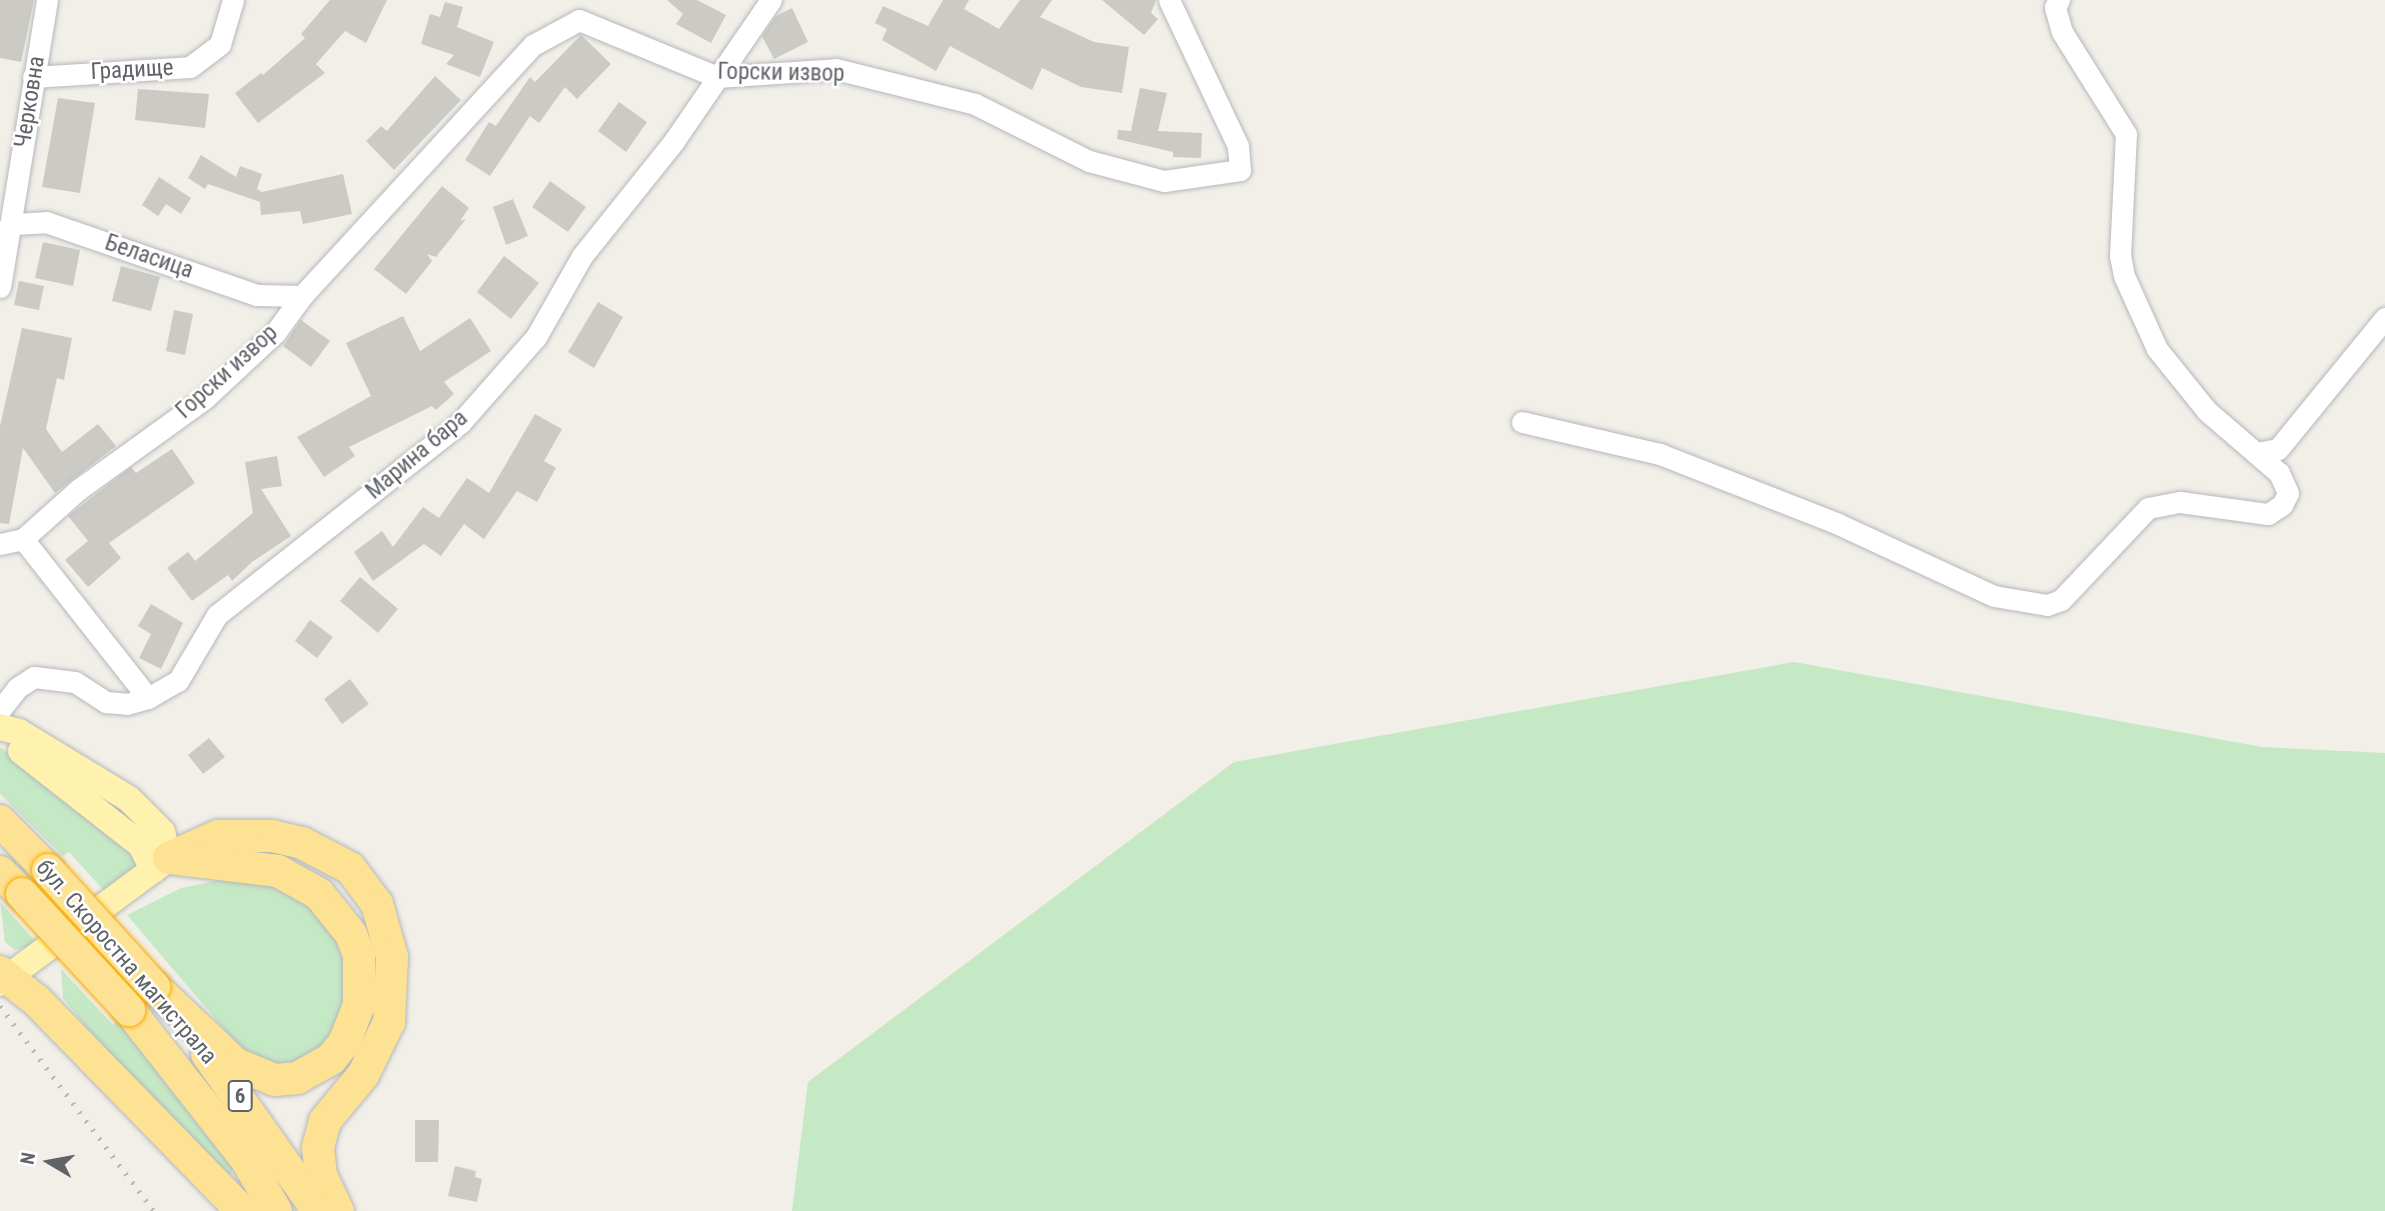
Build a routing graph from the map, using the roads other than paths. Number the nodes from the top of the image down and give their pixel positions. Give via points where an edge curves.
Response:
1 (47, 0) edge
2 (233, 0) edge
3 (771, 0) edge
4 (1169, 0) edge
5 (2059, 0) edge
6 (33, 77) junction
7 (717, 77) junction
8 (6, 229) edge
9 (0, 287) edge
10 (302, 296) junction
11 (2385, 318) edge
12 (1522, 422) dead end
13 (2256, 453) junction
14 (23, 538) junction
15 (0, 544) edge
16 (148, 698) junction
17 (0, 710) edge
18 (0, 727) edge
19 (0, 733) edge
20 (0, 821) edge
21 (161, 864) junction
22 (0, 872) edge
23 (2, 978) edge
24 (154, 987) junction
25 (242, 1211) edge
26 (276, 1211) edge
27 (318, 1211) edge
28 (338, 1211) edge

1 - 6 street, Черковна
2 - 6 street, Градище via 220,44 190,67
3 - 7 street, Марина бара
4 - 7 street, Горски извор via 1238,146 1240,170 1164,181 1089,161 975,104 836,69
5 - 13 street via 2055,7 2062,32 2126,134 2120,256 2124,276 2157,349 2207,411
6 - 8 street, Черковна
7 - 10 street, Горски извор via 579,20 533,46
7 - 16 street, Марина бара via 674,141 582,256 536,337 461,422 217,615 178,681
8 - 9 street, Черковна
8 - 10 street, Беласица via 46,222 257,295
10 - 14 street, Горски извор via 275,333 205,398 79,489
11 - 13 street via 2278,449
12 - 13 street via 1660,454 1836,523 1994,596 2047,605 2061,600 2148,508 2180,502 2268,514 2282,505 2288,493 2285,482 2270,461
14 - 15 street, Горски извор
14 - 16 street
16 - 17 street, Марина бара via 127,704 106,702 75,682 34,677 17,688
18 - 21 main road via 19,732 129,799 162,832
19 - 21 main road
20 - 24 highway, бул. Скоростна магистрала / 6, bridge
21 - 23 main road
21 - 24 highway via 278,871 319,894 351,934 359,955 359,1005 344,1043 331,1059 297,1078 275,1080 236,1064
21 - 28 highway via 218,836 272,836 302,843 349,868 377,904 392,957 389,1022 363,1075 325,1121 318,1147 321,1175
22 - 26 highway, бул. Скоростна магистрала / 6, bridge via 129,1010 246,1159
23 - 25 highway via 36,1000
24 - 27 highway, бул. Скоростна магистрала / 6 via 234,1088

